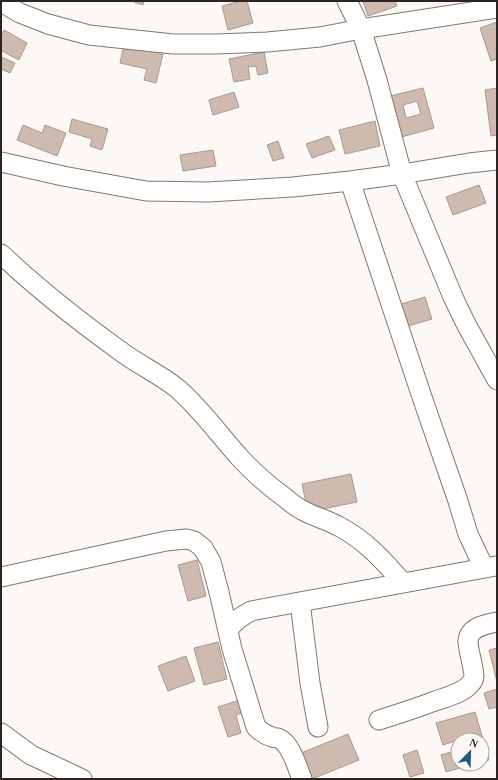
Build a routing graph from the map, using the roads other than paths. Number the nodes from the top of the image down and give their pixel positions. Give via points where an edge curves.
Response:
1 (348, 1) edge
2 (1, 2) edge
3 (497, 8) edge
4 (361, 29) junction
5 (497, 160) edge
6 (1, 162) edge
7 (402, 174) junction
8 (350, 181) junction
9 (1, 254) edge
10 (497, 380) edge
11 (490, 567) edge
12 (1, 577) edge
13 (403, 583) junction
14 (220, 592) junction
15 (300, 602) junction
16 (251, 611) junction
17 (497, 622) edge
18 (228, 630) junction
19 (380, 720) dead end
20 (318, 727) dead end
21 (1, 733) edge
22 (82, 779) edge
23 (302, 779) edge

1 - 4 street
2 - 4 street via 48,24 89,35 174,44 267,42 320,37
3 - 4 street
4 - 7 street
5 - 7 street
6 - 8 street via 146,191 208,192
7 - 8 street
7 - 10 street via 453,297
8 - 11 street via 468,534
9 - 13 street via 75,317 177,389 242,460 283,497 302,511 329,521 351,534 368,547
11 - 13 street
12 - 14 street via 166,541 186,539 203,548 211,562
13 - 15 street
14 - 16 street via 230,604
14 - 18 street
15 - 16 street
15 - 20 street
16 - 18 street via 232,623
17 - 19 street via 483,625 470,635 468,641 474,675 468,687
18 - 23 street via 256,727 262,733 279,739 288,747
21 - 22 street via 31,755

